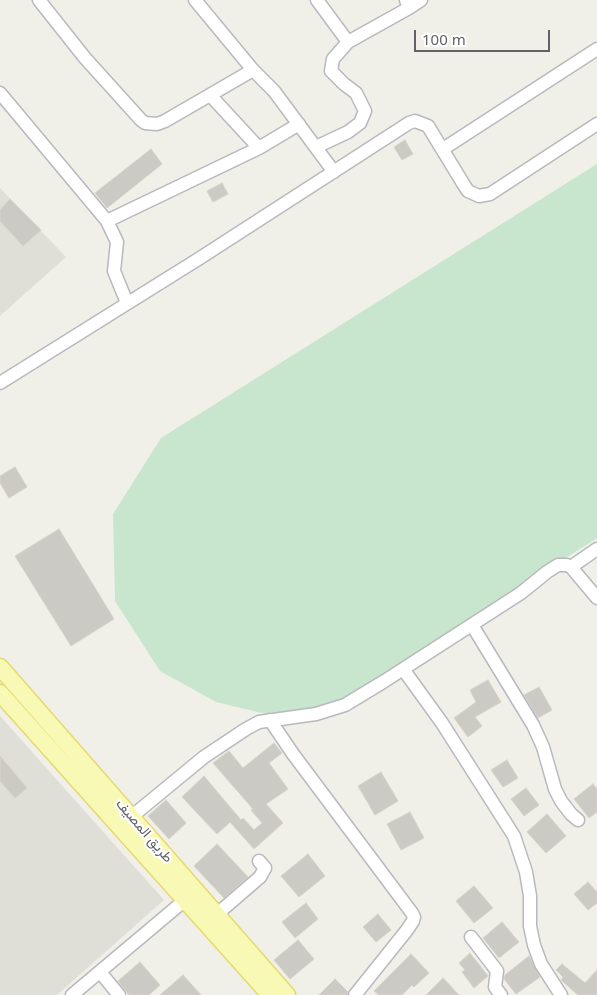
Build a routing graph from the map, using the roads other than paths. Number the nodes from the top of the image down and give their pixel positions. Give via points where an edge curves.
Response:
1 (39, 0) edge
2 (196, 0) edge
3 (317, 0) edge
4 (421, 0) edge
5 (408, 4) edge
6 (348, 42) junction
7 (597, 49) edge
8 (253, 70) junction
9 (0, 93) edge
10 (210, 95) junction
11 (299, 124) junction
12 (597, 124) edge
13 (316, 147) junction
14 (259, 148) junction
15 (443, 149) junction
16 (334, 172) junction
17 (107, 220) junction
18 (127, 303) junction
19 (0, 383) edge
20 (597, 550) edge
21 (571, 567) junction
22 (597, 598) edge
23 (472, 625) junction
24 (0, 667) edge
25 (403, 669) junction
26 (0, 693) edge
27 (270, 720) junction
28 (578, 820) dead end
29 (126, 822) junction
30 (259, 861) dead end
31 (185, 900) junction
32 (216, 915) junction
33 (471, 937) dead end
34 (100, 972) junction
35 (72, 995) edge
36 (120, 995) edge
37 (270, 995) edge
38 (287, 995) edge
39 (354, 995) edge
40 (501, 995) edge
41 (561, 995) edge

1 - 10 street via 85,58 146,123 165,121
2 - 8 street
3 - 6 street
4 - 5 street
5 - 6 street
6 - 13 street via 333,59 331,71 356,93 365,111 360,123 348,132
7 - 15 street
8 - 10 street
8 - 11 street
9 - 17 street
10 - 14 street
11 - 13 street
11 - 14 street
12 - 15 street via 484,196 468,191
13 - 16 street
14 - 17 street
15 - 16 street via 428,126 409,122
16 - 18 street
17 - 18 street via 117,242 114,271
18 - 19 street
20 - 21 street
21 - 22 street
21 - 23 street via 553,568 521,594
23 - 25 street
23 - 28 street via 533,725 561,801
24 - 29 main road, طريق المصيف
25 - 27 street via 345,705 316,714
25 - 41 street via 442,723 514,836 526,872 534,945 541,964
26 - 29 main road, طريق المصيف
27 - 29 street via 246,728 204,757
27 - 39 street via 414,917
29 - 31 main road, طريق المصيف
29 - 32 main road, طريق المصيف
30 - 32 street via 265,868 260,877
31 - 34 street
31 - 37 main road, طريق المصيف
32 - 38 main road, طريق المصيف
33 - 40 street via 497,971 495,986
34 - 35 street
34 - 36 street

